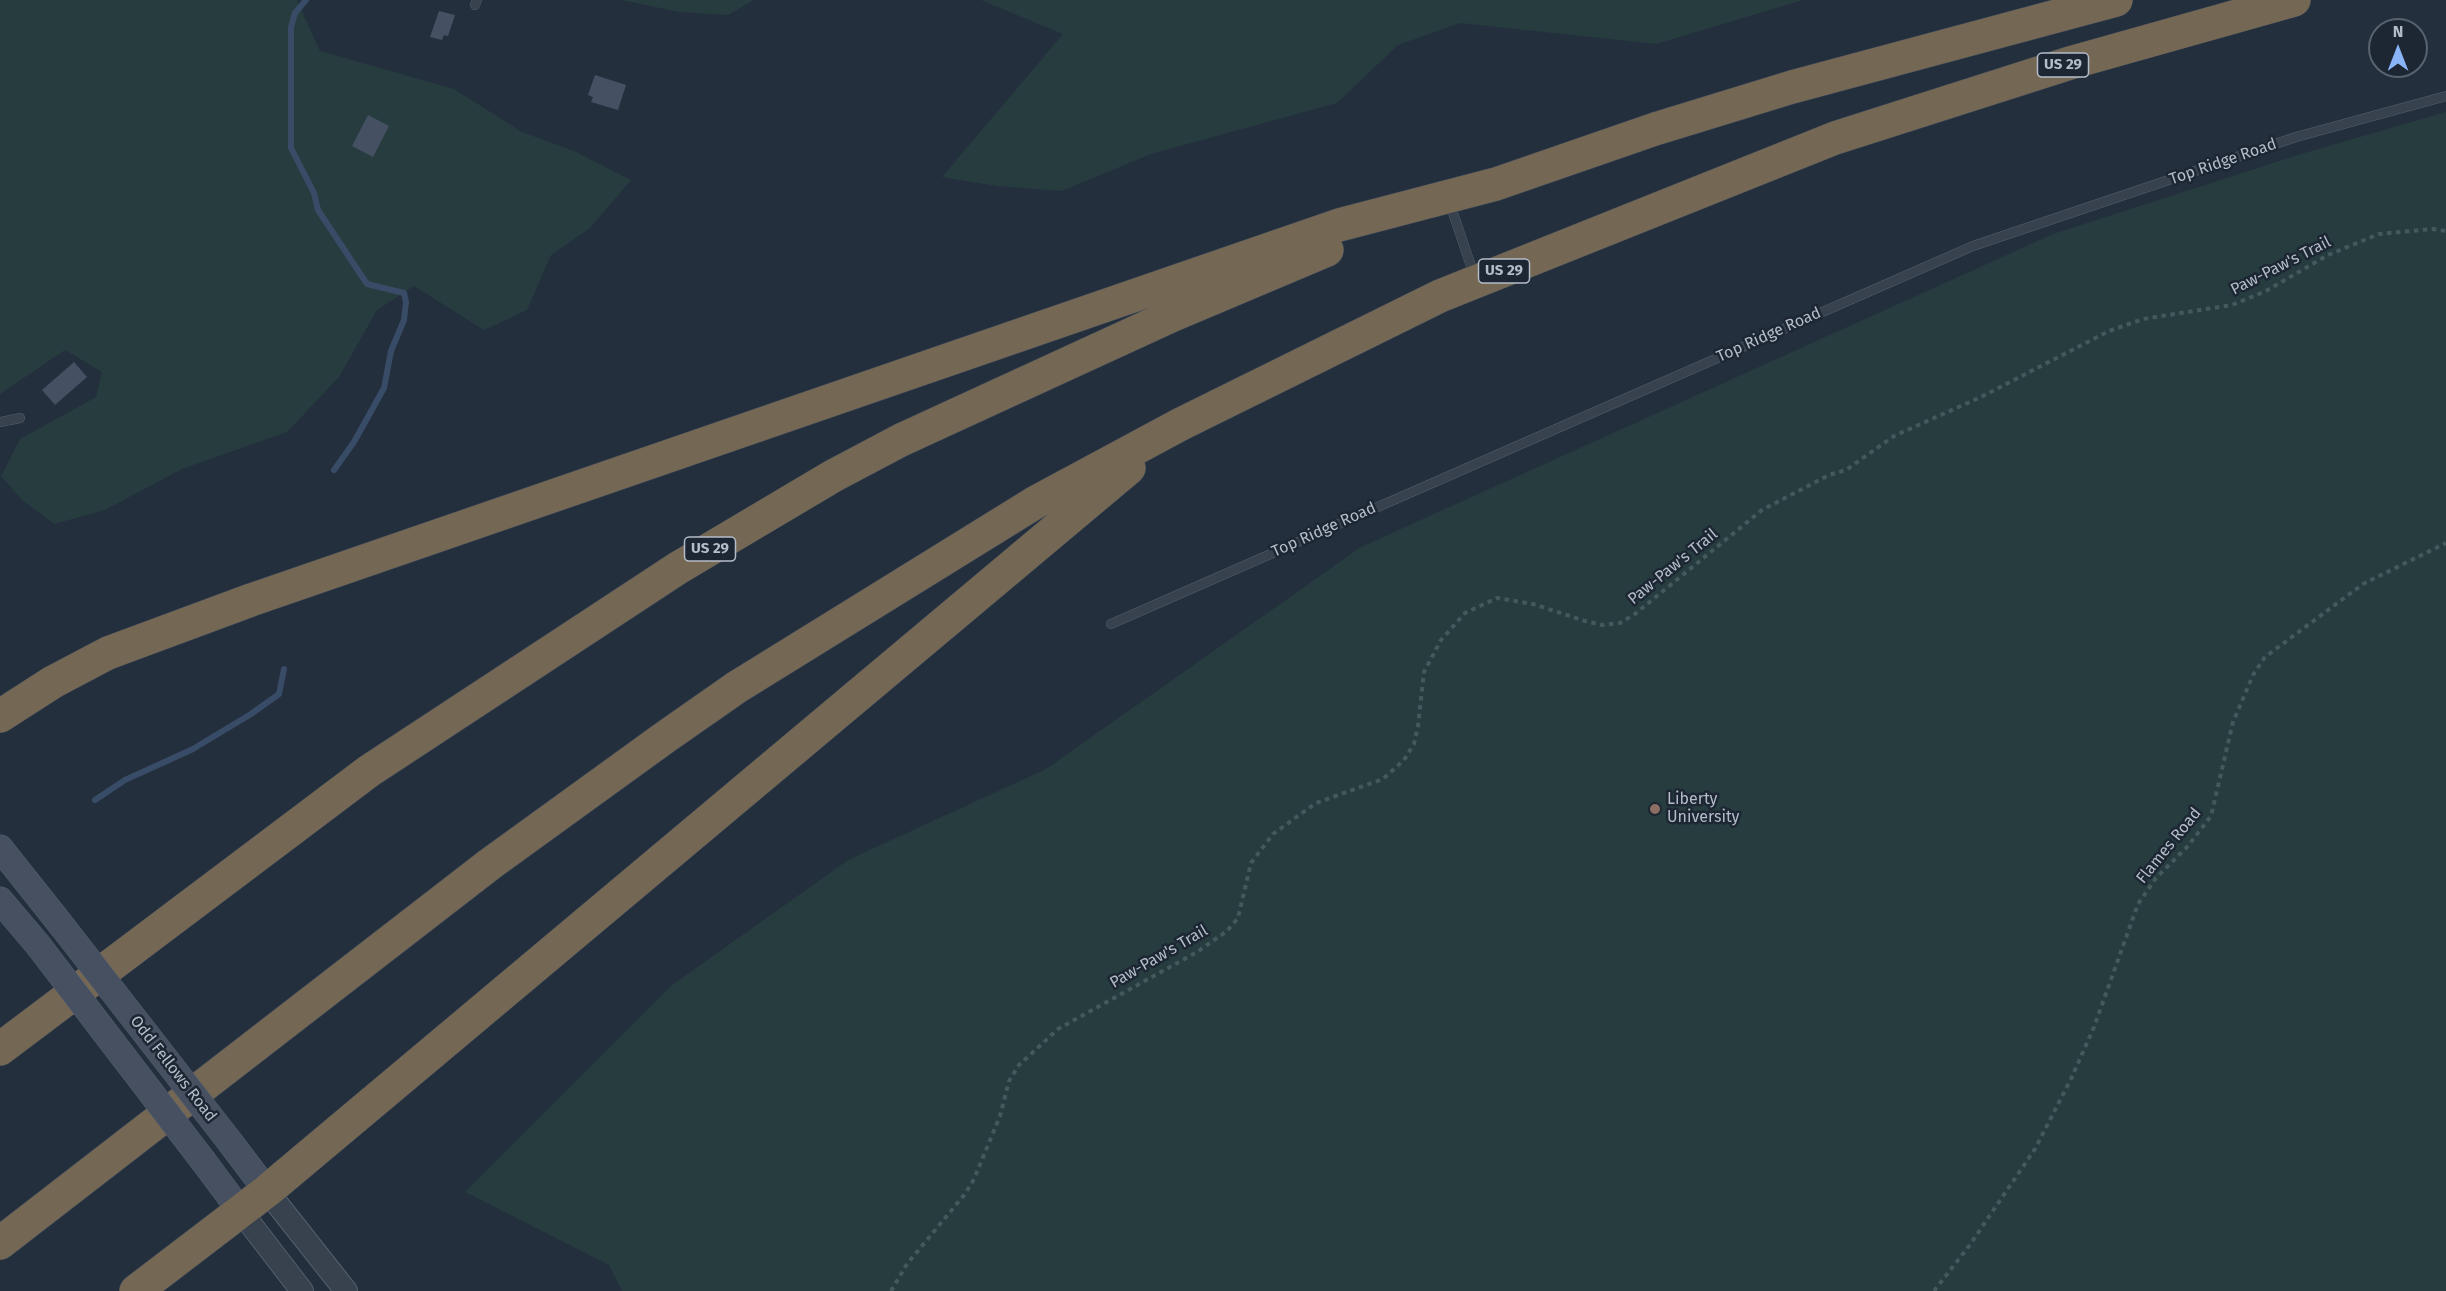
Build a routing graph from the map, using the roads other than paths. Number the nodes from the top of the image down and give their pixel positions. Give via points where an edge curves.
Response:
1 (2116, 0) edge
2 (2294, 0) edge
3 (2446, 96) edge
4 (1496, 184) junction
5 (1450, 204) junction
6 (1476, 282) junction
7 (20, 418) dead end
8 (0, 422) edge
9 (1181, 424) junction
10 (1111, 624) dead end
11 (0, 716) edge
12 (0, 848) edge
13 (0, 900) edge
14 (0, 1049) edge
15 (267, 1191) junction
16 (242, 1213) junction
17 (0, 1243) edge
18 (136, 1291) edge
19 (302, 1291) edge
20 (346, 1291) edge

1 - 4 highway, US 29 via 1792,87
2 - 6 highway, US 29 via 2070,63 1835,138
3 - 10 lane, Top Ridge Road via 2296,137 1973,246
4 - 5 highway, US 29
4 - 11 highway via 1339,225 360,560 108,653 52,682
5 - 6 lane
5 - 14 highway, US 29 via 1311,256 1173,315 901,440 833,477 678,568 369,771
6 - 9 highway, US 29
7 - 8 lane
9 - 15 highway
9 - 17 highway, US 29 via 1026,508 876,599 692,719 490,864
12 - 15 main road, Odd Fellows Road, bridge
13 - 16 main road, Odd Fellows Road, bridge
15 - 16 highway
15 - 20 street, Odd Fellows Road
16 - 18 highway
16 - 19 street, Odd Fellows Road

